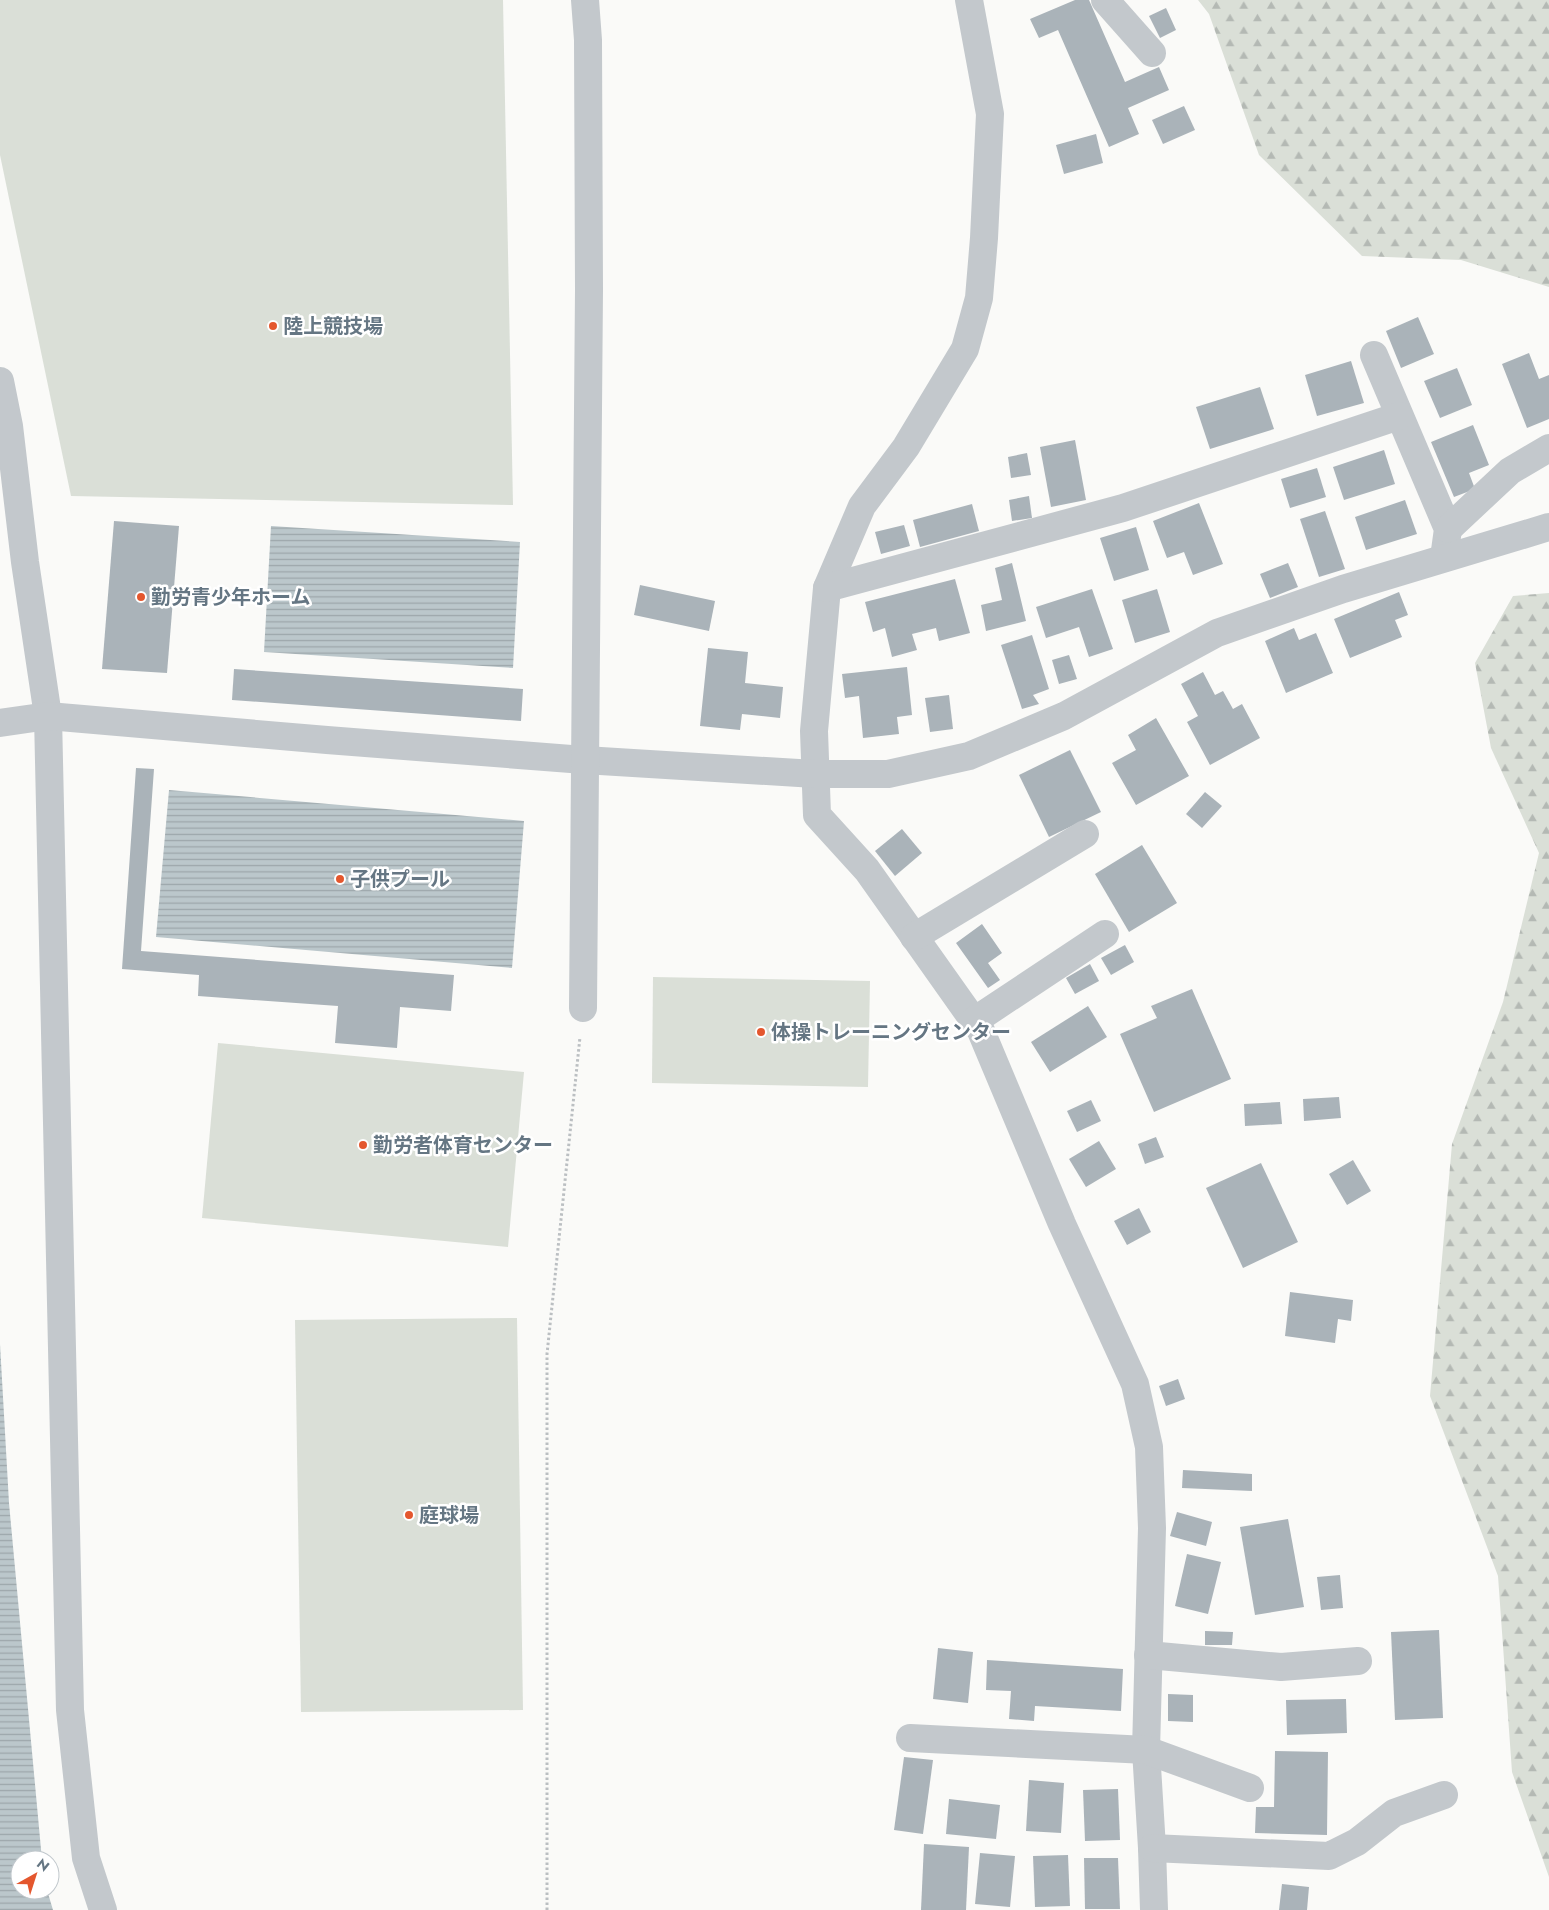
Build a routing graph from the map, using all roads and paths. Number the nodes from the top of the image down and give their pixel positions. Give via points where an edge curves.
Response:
1 (585, 0) edge
2 (970, 0) edge
3 (1105, 0) edge
4 (1152, 53) dead end
5 (1374, 356) dead end
6 (0, 381) edge
7 (1400, 416) junction
8 (1549, 448) edge
9 (1549, 527) edge
10 (1448, 529) junction
11 (1444, 558) junction
12 (827, 588) junction
13 (48, 716) junction
14 (0, 723) edge
15 (584, 760) junction
16 (815, 774) junction
17 (1085, 834) dead end
18 (1105, 934) dead end
19 (914, 937) junction
20 (583, 1008) joint
21 (974, 1020) junction
22 (1148, 1655) junction
23 (1358, 1661) dead end
24 (910, 1738) dead end
25 (1146, 1750) junction
26 (1250, 1788) dead end
27 (1444, 1795) dead end
28 (1152, 1848) junction
29 (103, 1910) edge
30 (547, 1910) edge
31 (1154, 1910) edge

1 - 15 street via 589,290
2 - 12 street via 990,114 979,298 965,348 906,447 862,506
3 - 4 street
5 - 7 street
6 - 13 street via 9,426 24,562
7 - 10 street
7 - 12 street via 1123,508
8 - 10 street via 1510,471
9 - 11 street
10 - 11 street
11 - 16 street via 1217,633 1064,716 968,756 888,774
12 - 16 street via 814,731
13 - 14 street
13 - 15 street
13 - 29 street via 70,1710 86,1858
15 - 16 street
15 - 20 street
16 - 19 street via 817,815 867,870
17 - 19 street
18 - 21 street
19 - 21 street
20 - 30 path via 547,1354
21 - 22 street via 1135,1384 1150,1447 1152,1528
22 - 23 street via 1281,1667
22 - 25 street
24 - 25 street
25 - 26 street
25 - 28 street
27 - 28 street via 1394,1813 1357,1842 1329,1856
28 - 31 street

